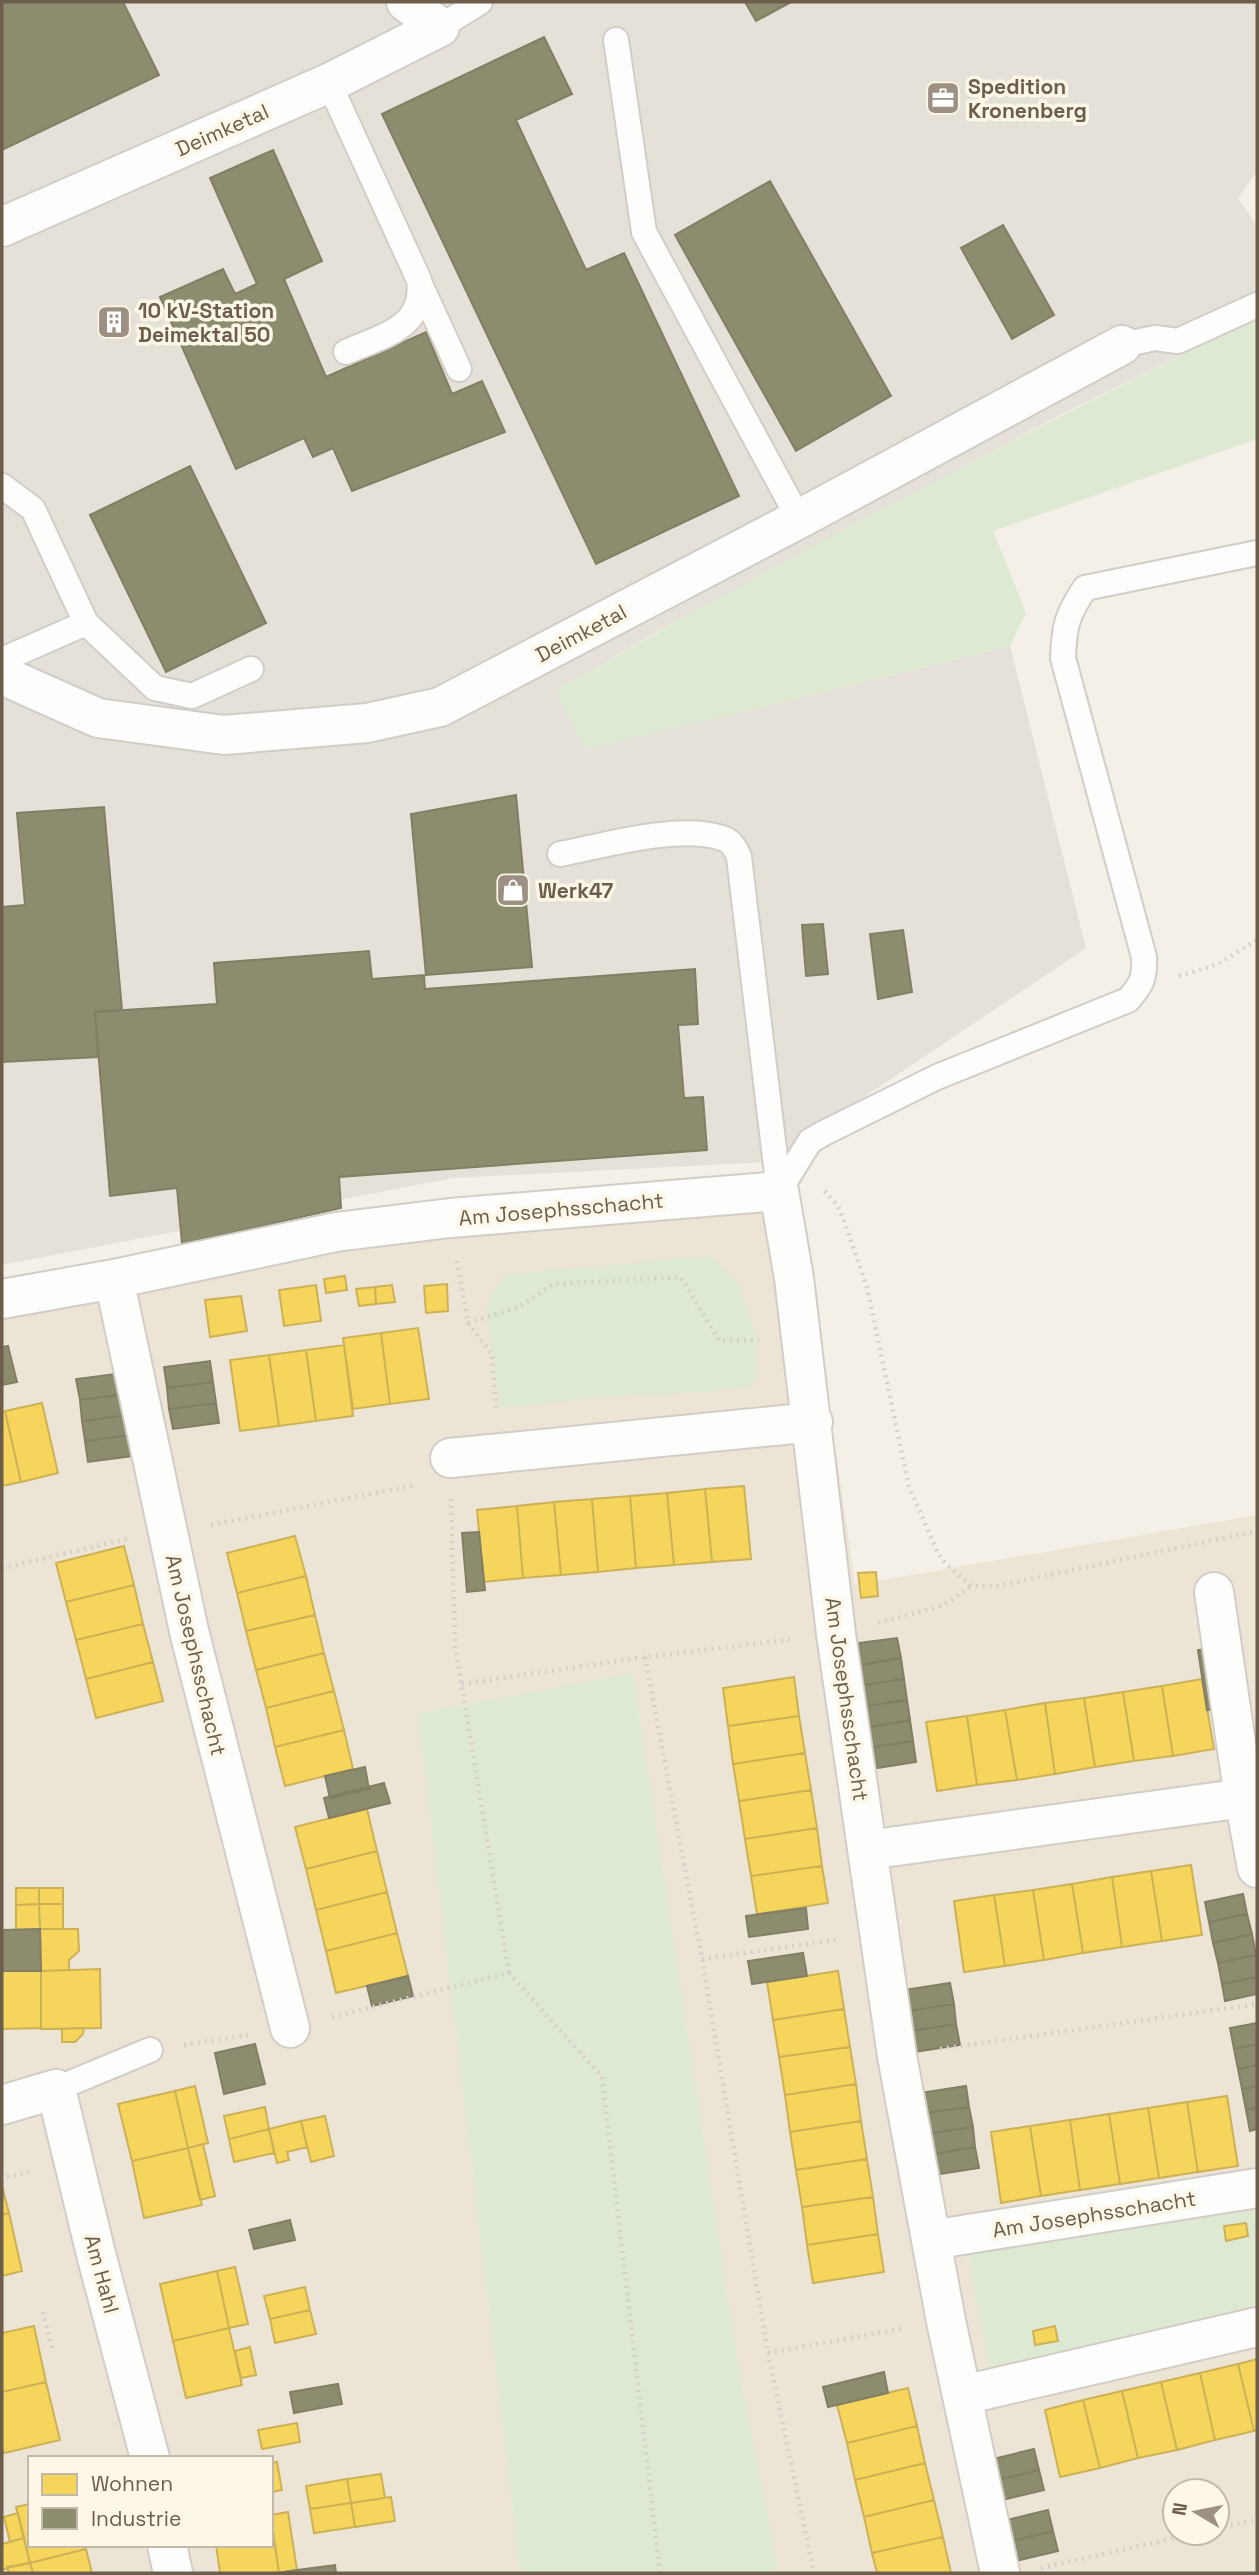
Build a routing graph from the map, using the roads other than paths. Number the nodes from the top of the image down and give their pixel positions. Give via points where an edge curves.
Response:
1 (405, 2) edge
2 (480, 2) edge
3 (440, 27) junction
4 (617, 40) dead end
5 (329, 83) junction
6 (2, 227) edge
7 (419, 280) junction
8 (1257, 305) edge
9 (1122, 345) joint
10 (346, 352) dead end
11 (459, 369) dead end
12 (2, 486) edge
13 (799, 519) junction
14 (1257, 553) edge
15 (86, 623) junction
16 (2, 660) edge
17 (251, 669) dead end
18 (2, 672) edge
19 (560, 854) dead end
20 (779, 1191) junction
21 (114, 1279) junction
22 (2, 1299) edge
23 (813, 1422) junction
24 (450, 1468) road end
25 (1214, 1592) dead end
26 (1244, 1798) junction
27 (868, 1850) junction
28 (1257, 1868) edge
29 (290, 2028) road end
30 (150, 2050) road end
31 (56, 2089) junction
32 (2, 2105) edge
33 (1257, 2188) edge
34 (931, 2240) junction
35 (1257, 2327) edge
36 (963, 2395) junction
37 (149, 2456) edge
38 (167, 2547) edge
39 (1015, 2572) edge
40 (173, 2573) edge

1 - 3 street
2 - 3 lane
3 - 5 street, Deimketal
4 - 13 lane via 644,232
5 - 6 street, Deimketal
5 - 7 lane
7 - 10 lane via 421,295 407,324
7 - 11 lane
8 - 9 lane via 1178,341 1156,338
9 - 13 street, Deimketal
12 - 15 lane via 33,509
13 - 18 street, Deimketal via 440,707 367,723 224,735 98,718
14 - 20 lane via 1085,588 1064,628 1063,658 1144,957 1145,975 1137,989 1128,1000 937,1076 824,1133 810,1141
15 - 16 lane
15 - 17 lane via 155,688 192,696
19 - 20 lane via 679,832 724,838 734,845
20 - 21 street, Am Josephsschacht via 336,1232
20 - 23 street, Am Josephsschacht
21 - 22 street, Am Josephsschacht
21 - 29 street, Am Josephsschacht via 197,1665
23 - 24 street via 506,1452
23 - 27 street, Am Josephsschacht via 836,1634
25 - 26 street
26 - 27 street
26 - 28 street
27 - 34 street, Am Josephsschacht via 897,2056
30 - 31 lane
31 - 32 street
31 - 37 street, Am Hahl
33 - 34 street, Am Josephsschacht
34 - 36 street, Am Josephsschacht
35 - 36 street
36 - 39 street, Am Josephsschacht
38 - 40 street

